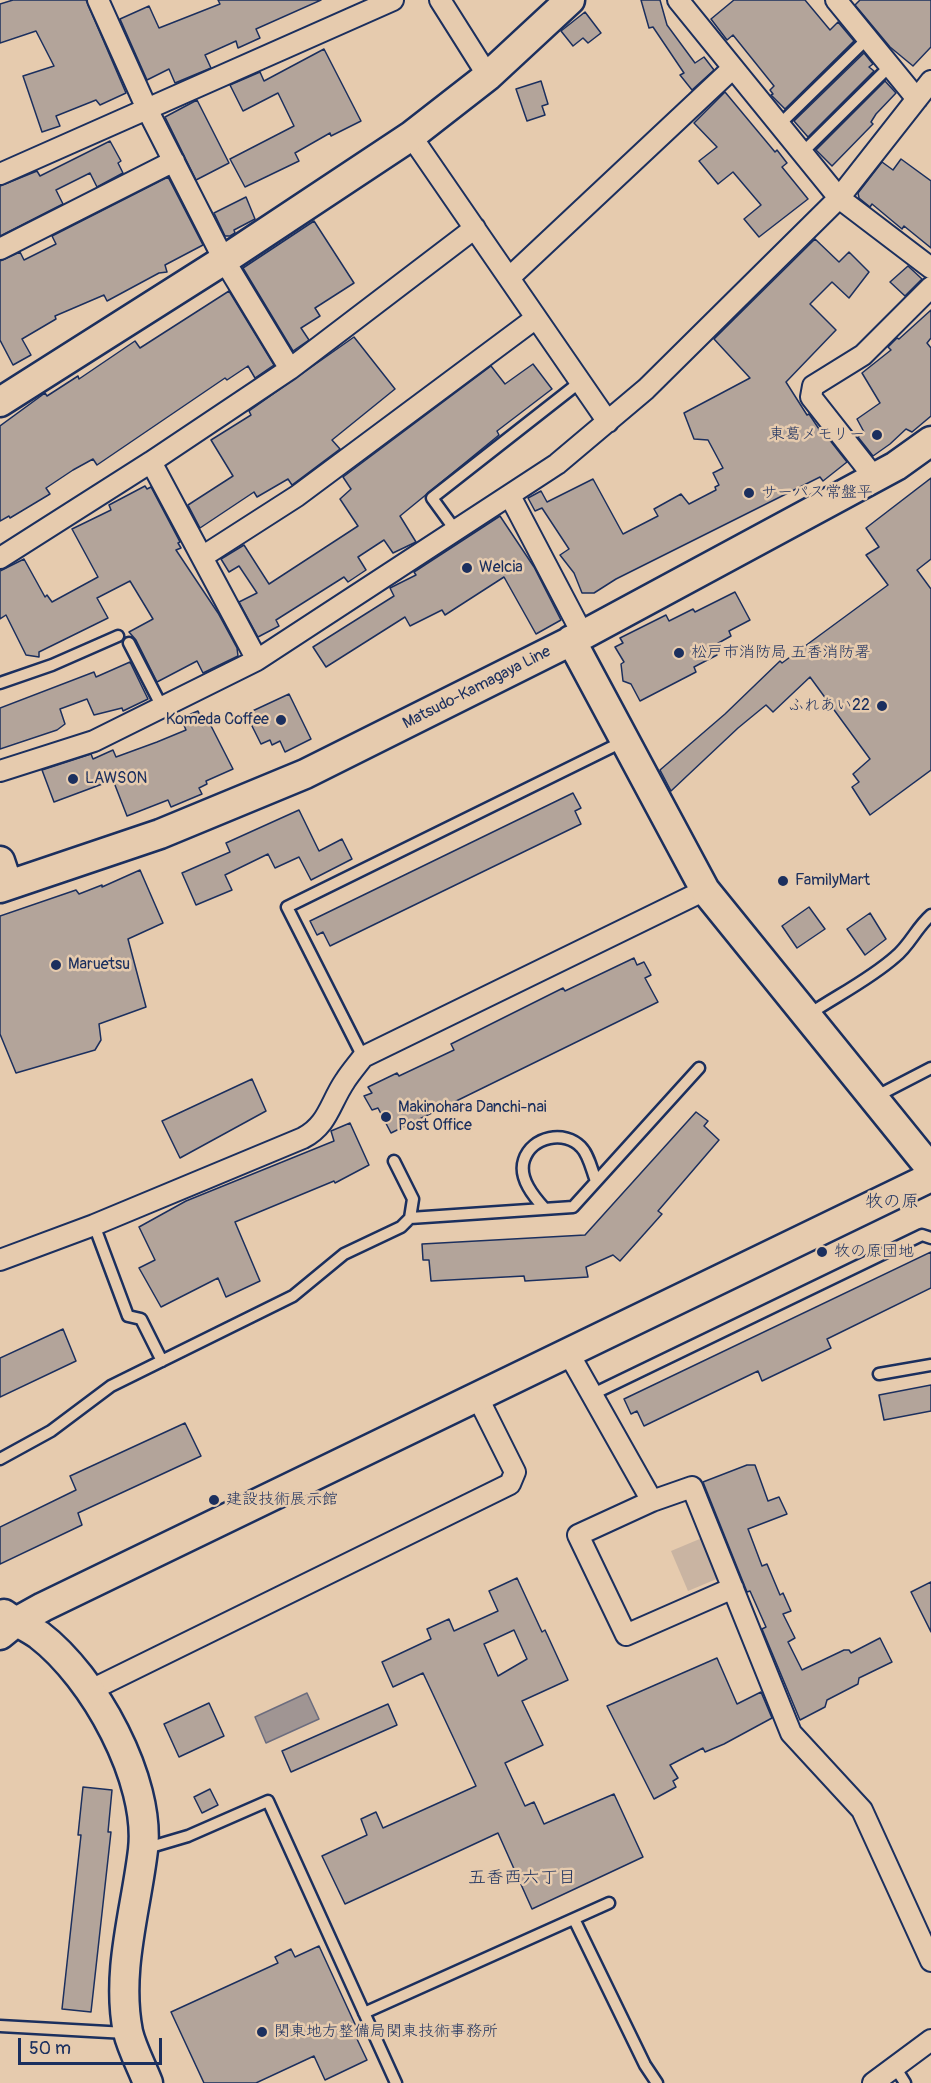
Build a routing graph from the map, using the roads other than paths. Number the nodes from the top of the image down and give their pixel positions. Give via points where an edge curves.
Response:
1 (98, 0) edge
2 (393, 0) edge
3 (440, 0) edge
4 (570, 0) edge
5 (678, 0) edge
6 (836, 0) edge
7 (867, 39) junction
8 (889, 67) junction
9 (733, 68) junction
10 (488, 76) junction
11 (931, 81) edge
12 (917, 99) junction
13 (147, 108) junction
14 (779, 125) junction
15 (411, 136) junction
16 (802, 153) junction
17 (174, 161) junction
18 (0, 174) edge
19 (838, 198) junction
20 (475, 228) junction
21 (0, 249) edge
22 (224, 260) junction
23 (931, 268) edge
24 (509, 278) junction
25 (931, 287) edge
26 (536, 318) junction
27 (290, 369) junction
28 (580, 382) junction
29 (0, 402) edge
30 (608, 422) junction
31 (928, 449) edge
32 (151, 462) junction
33 (874, 477) junction
34 (510, 496) junction
35 (456, 531) junction
36 (202, 557) junction
37 (0, 558) edge
38 (118, 636) dead end
39 (577, 638) junction
40 (129, 643) dead end
41 (257, 660) junction
42 (0, 683) edge
43 (163, 709) junction
44 (624, 741) junction
45 (0, 771) edge
46 (3, 878) edge
47 (705, 890) junction
48 (931, 915) edge
49 (807, 1016) junction
50 (363, 1057) junction
51 (699, 1068) dead end
52 (931, 1068) edge
53 (875, 1097) junction
54 (394, 1161) dead end
55 (931, 1169) edge
56 (931, 1177) edge
57 (596, 1181) junction
58 (545, 1209) junction
59 (410, 1218) junction
60 (94, 1225) junction
61 (931, 1238) edge
62 (0, 1260) edge
63 (569, 1354) junction
64 (162, 1361) junction
65 (931, 1365) edge
66 (879, 1374) dead end
67 (591, 1395) junction
68 (478, 1398) junction
69 (0, 1459) edge
70 (652, 1501) junction
71 (733, 1588) junction
72 (5, 1622) edge
73 (89, 1691) junction
74 (143, 1850) junction
75 (609, 1903) dead end
76 (574, 1919) junction
77 (931, 1961) edge
78 (364, 2013) junction
79 (0, 2026) edge
80 (129, 2033) junction
81 (931, 2040) edge
82 (900, 2075) edge
83 (148, 2083) edge
84 (396, 2083) edge
85 (657, 2083) edge
86 (873, 2083) edge

1 - 13 street
2 - 13 street
3 - 10 street
4 - 10 street
5 - 9 street
6 - 7 street
7 - 8 street
7 - 14 lane
8 - 12 street
8 - 16 lane
9 - 14 street
9 - 24 street
10 - 15 street
11 - 12 street
12 - 19 street
13 - 17 street
13 - 18 street
14 - 16 street
15 - 20 street
15 - 22 street
16 - 19 street
17 - 21 street
17 - 22 street
19 - 23 street
19 - 30 street
20 - 24 street
20 - 27 street
22 - 27 street
22 - 29 street
24 - 26 street
25 - 33 street via 863,356 813,386 811,397
26 - 28 street
26 - 36 street via 297,496
27 - 32 street
28 - 30 street
28 - 35 lane via 432,498
30 - 34 street
31 - 33 street, Matsudo-Kamagaya Line
32 - 36 street
32 - 37 street
33 - 39 street, Matsudo-Kamagaya Line
34 - 35 street
34 - 39 street
35 - 41 street
36 - 41 street
38 - 42 lane
39 - 44 street
39 - 46 street, Matsudo-Kamagaya Line via 305,774 160,834
40 - 43 lane
41 - 43 street
43 - 45 street via 94,741
44 - 47 street
44 - 50 lane via 287,907
47 - 49 street
47 - 50 street
48 - 49 lane via 918,926 909,945 892,960
49 - 53 street
50 - 60 street via 315,1132
51 - 57 lane
52 - 53 lane
53 - 55 street
54 - 59 lane via 413,1199
56 - 63 street
57 - 58 lane via 573,1207
57 - 58 lane via 582,1148 568,1137 552,1136 535,1144 524,1160 525,1180
58 - 59 lane
59 - 64 lane via 401,1227 344,1254 292,1296
60 - 62 street
60 - 64 lane via 128,1316 141,1319
61 - 67 lane via 922,1235
63 - 67 street
63 - 68 street
64 - 69 lane via 111,1386 51,1431
65 - 66 lane
67 - 70 street
68 - 72 street
68 - 73 street via 514,1472 510,1484
70 - 71 street via 692,1487
70 - 71 street via 578,1535 626,1635
71 - 77 street via 791,1732 862,1810
72 - 73 street via 44,1640
73 - 74 street via 124,1753 139,1798
74 - 78 lane via 188,1836 268,1801
74 - 80 street via 124,1987
75 - 76 lane
76 - 78 lane
76 - 85 lane
78 - 84 lane
79 - 80 lane
80 - 83 street
81 - 82 street
82 - 86 street

